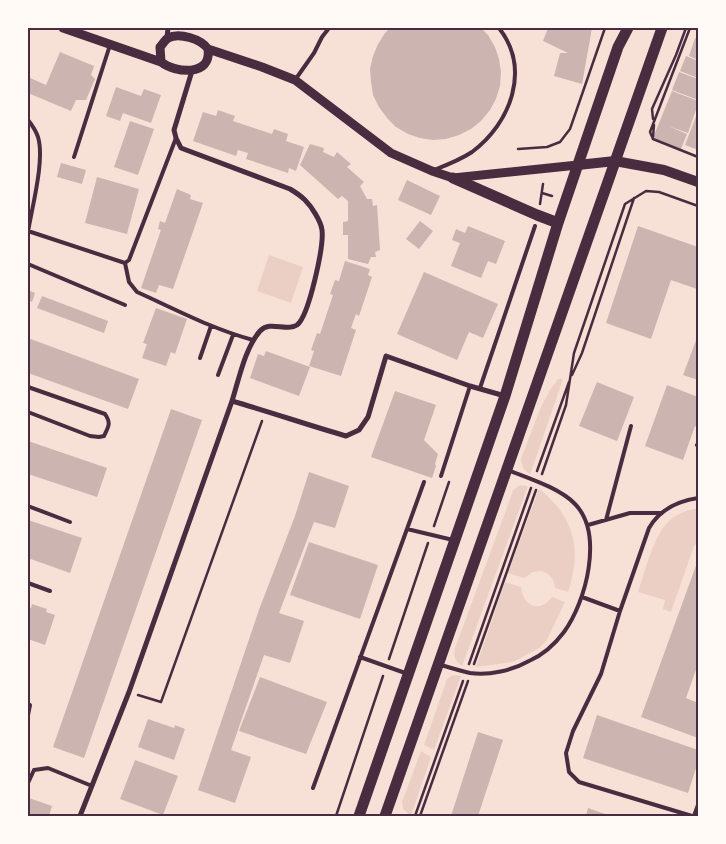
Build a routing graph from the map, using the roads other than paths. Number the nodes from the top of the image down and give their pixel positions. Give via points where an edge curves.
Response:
1 (63, 28) edge
2 (168, 28) edge
3 (329, 28) edge
4 (499, 28) edge
5 (628, 28) edge
6 (662, 28) edge
7 (74, 29) edge
8 (167, 39) junction
9 (110, 44) junction
10 (208, 49) junction
11 (161, 62) junction
12 (192, 71) junction
13 (295, 80) junction
14 (28, 120) edge
15 (176, 138) junction
16 (74, 157) dead end
17 (615, 161) junction
18 (578, 165) junction
19 (432, 171) junction
20 (453, 178) junction
21 (698, 182) edge
22 (558, 222) junction
23 (535, 226) dead end
24 (28, 231) edge
25 (125, 263) junction
26 (28, 264) edge
27 (125, 305) dead end
28 (211, 326) junction
29 (233, 335) junction
30 (253, 340) junction
31 (200, 358) dead end
32 (218, 375) dead end
33 (470, 386) junction
34 (28, 387) edge
35 (480, 388) junction
36 (505, 396) junction
37 (232, 401) junction
38 (28, 412) edge
39 (631, 426) dead end
40 (508, 470) junction
41 (441, 476) dead end
42 (424, 482) dead end
43 (698, 498) edge
44 (28, 506) edge
45 (661, 513) junction
46 (606, 520) junction
47 (70, 522) dead end
48 (588, 525) junction
49 (406, 529) junction
50 (455, 541) junction
51 (28, 583) edge
52 (50, 591) dead end
53 (582, 597) junction
54 (620, 611) junction
55 (360, 657) junction
56 (439, 665) junction
57 (409, 674) junction
58 (28, 704) edge
59 (28, 715) edge
60 (28, 768) edge
61 (34, 770) junction
62 (28, 783) edge
63 (92, 786) junction
64 (313, 788) dead end
65 (698, 805) edge
66 (80, 816) edge
67 (360, 816) edge
68 (386, 816) edge
69 (693, 816) edge

1 - 7 street
2 - 8 street
3 - 13 lane
4 - 19 lane via 514,55 514,88 510,104 483,142 454,163
5 - 18 highway via 618,47
6 - 17 highway
7 - 9 street
8 - 10 street via 183,36 204,44
8 - 11 street via 160,48
9 - 11 street
9 - 16 lane
10 - 12 street via 204,64
10 - 13 street
11 - 12 street
12 - 15 street via 174,130
13 - 19 street via 390,153
14 - 24 lane via 38,138 40,157
15 - 25 lane via 132,255
15 - 30 street via 181,148 290,189 305,199 322,229 321,252 304,315 292,327 275,325 262,328
17 - 18 main road
17 - 21 main road via 664,170
17 - 40 highway
18 - 20 street
18 - 22 highway
19 - 20 street
20 - 22 highway
22 - 36 highway
23 - 35 lane
24 - 25 lane
25 - 28 lane via 129,282 137,292
26 - 27 lane
28 - 29 lane
28 - 31 lane
29 - 30 lane
29 - 32 lane
30 - 37 street
33 - 35 street
33 - 37 street via 386,356 368,417 359,430 346,436
33 - 41 lane
34 - 38 lane via 105,414 109,426 104,436 90,436
35 - 36 street
36 - 50 highway
37 - 63 street via 129,692
39 - 46 lane
40 - 48 lane via 544,484 566,497 576,505
40 - 56 highway
42 - 49 lane
43 - 45 lane via 677,503
44 - 47 lane
45 - 46 lane via 630,513
45 - 54 lane via 647,533
46 - 48 lane
48 - 53 lane via 590,555
49 - 50 lane
49 - 55 lane
50 - 57 highway
51 - 52 lane
53 - 54 lane
53 - 56 lane via 564,632 529,662 482,674
54 - 69 lane via 601,674 573,731 566,753 569,772 579,782
55 - 57 lane
55 - 64 lane
56 - 68 highway
57 - 67 highway
58 - 59 lane
60 - 61 lane
61 - 62 lane
61 - 63 lane via 48,768
63 - 66 street
65 - 69 lane

